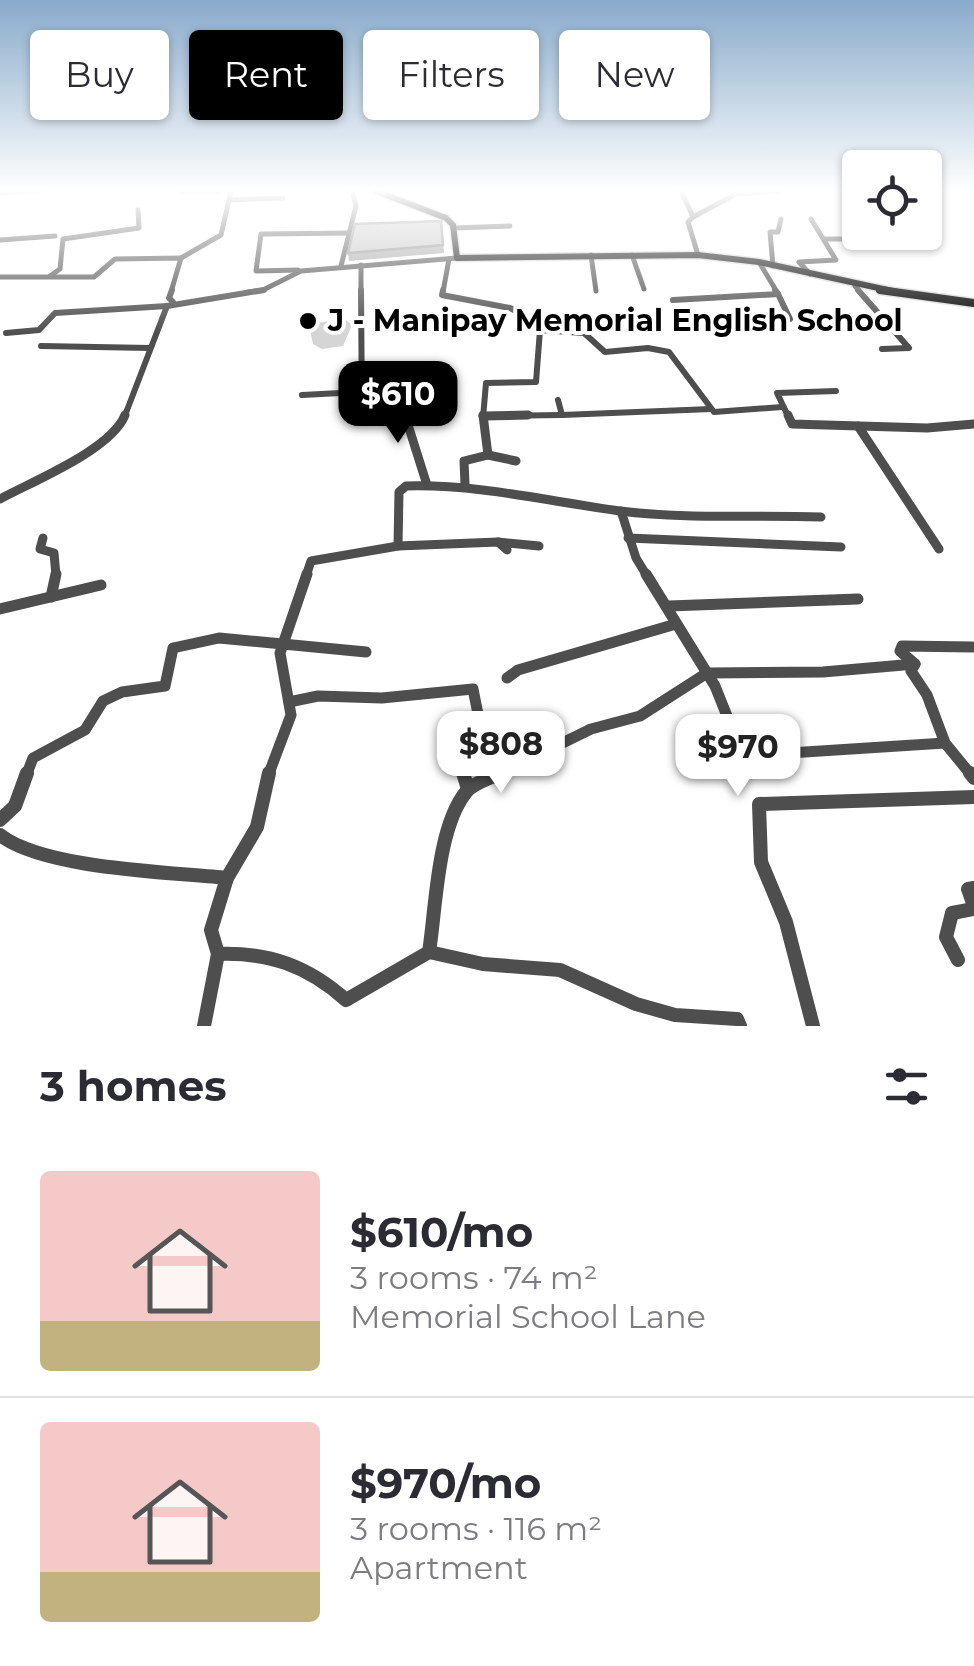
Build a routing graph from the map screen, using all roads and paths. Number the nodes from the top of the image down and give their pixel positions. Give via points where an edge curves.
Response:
1 (65, 239) edge
2 (220, 239) edge
3 (261, 239) edge
4 (347, 239) edge
5 (454, 239) edge
6 (693, 239) edge
7 (770, 239) edge
8 (824, 240) joint
9 (842, 240) edge
10 (591, 255) junction
11 (632, 255) junction
12 (698, 255) junction
13 (180, 258) junction
14 (453, 258) junction
15 (759, 262) junction
16 (361, 264) junction
17 (341, 266) junction
18 (772, 266) junction
19 (302, 270) junction
20 (810, 274) junction
21 (0, 277) edge
22 (48, 278) junction
23 (856, 286) junction
24 (644, 288) dead end
25 (596, 291) dead end
26 (778, 294) junction
27 (673, 300) dead end
28 (974, 303) edge
29 (170, 304) junction
30 (790, 319) dead end
31 (540, 330) junction
32 (6, 333) dead end
33 (41, 346) dead end
34 (150, 348) junction
35 (882, 350) dead end
36 (423, 370) dead end
37 (361, 371) junction
38 (836, 391) dead end
39 (360, 392) junction
40 (302, 394) dead end
41 (558, 400) dead end
42 (782, 408) junction
43 (712, 409) junction
44 (483, 416) junction
45 (562, 416) junction
46 (974, 424) edge
47 (858, 426) junction
48 (488, 455) junction
49 (516, 461) dead end
50 (465, 484) junction
51 (427, 485) junction
52 (0, 499) edge
53 (620, 511) junction
54 (821, 517) dead end
55 (43, 538) dead end
56 (628, 538) junction
57 (498, 542) junction
58 (398, 546) junction
59 (539, 546) dead end
60 (841, 547) dead end
61 (940, 548) dead end
62 (507, 550) dead end
63 (101, 585) dead end
64 (50, 597) junction
65 (858, 600) dead end
66 (668, 606) junction
67 (0, 609) edge
68 (676, 624) junction
69 (283, 644) junction
70 (972, 647) edge
71 (366, 652) dead end
72 (915, 664) junction
73 (707, 673) junction
74 (507, 678) dead end
75 (289, 702) junction
76 (945, 743) junction
77 (974, 778) edge
78 (468, 789) junction
79 (974, 798) edge
80 (0, 820) edge
81 (0, 835) edge
82 (228, 878) junction
83 (974, 888) edge
84 (974, 908) edge
85 (429, 952) junction
86 (218, 954) junction
87 (958, 960) dead end
88 (204, 1026) edge
89 (740, 1026) edge
90 (813, 1026) edge

1 - 22 street via 60,269
2 - 13 street
3 - 19 street via 256,271
4 - 17 street
5 - 14 main road
6 - 12 street
7 - 18 street
8 - 9 street
8 - 20 street via 836,260 799,262
10 - 11 main road
10 - 14 main road
10 - 25 street
11 - 12 main road
11 - 24 street
12 - 15 main road
13 - 22 street via 115,259 94,276
13 - 29 street
14 - 16 street
14 - 31 street via 442,295 523,313
15 - 18 main road
15 - 26 street
16 - 17 street
16 - 37 street
17 - 19 street
18 - 20 main road
19 - 29 street via 263,290
20 - 23 main road
21 - 22 street
23 - 28 main road
23 - 35 street via 909,348
26 - 27 street
26 - 30 street
29 - 32 street via 54,313 39,330
29 - 34 street
31 - 43 street via 588,335 605,352 669,352
31 - 44 street via 536,382 488,381
33 - 34 street
34 - 52 street via 120,428
36 - 37 street
37 - 39 street
38 - 42 street via 777,393
39 - 40 street
39 - 51 street via 358,418 407,421
41 - 45 street
42 - 43 street
42 - 47 street via 792,424
43 - 45 street
44 - 45 street
44 - 48 street
46 - 47 street
47 - 61 street
48 - 49 street
48 - 50 street via 466,458
50 - 51 street
50 - 53 street via 483,494 556,498
51 - 58 street via 398,492
53 - 54 street
53 - 56 street
55 - 64 street via 40,549 54,553
56 - 60 street
56 - 66 street
57 - 58 street
57 - 59 street
57 - 62 street
58 - 69 street via 311,561
63 - 64 street
64 - 67 street
65 - 66 street
66 - 68 street
68 - 73 street
68 - 74 street
69 - 71 street
69 - 75 street
69 - 80 street via 219,638 173,648 165,686 103,700 85,730 33,758 15,806
70 - 72 street via 902,646
72 - 73 street
72 - 76 street via 911,671
73 - 76 street via 743,756
73 - 78 street via 640,716 591,729
75 - 78 street via 473,689 486,754 463,772
75 - 82 street via 291,715 256,827
76 - 77 street
78 - 85 street via 451,835
79 - 90 street via 759,804 761,862 786,922
81 - 82 street via 74,862
82 - 86 street via 211,930
83 - 84 street via 968,889
84 - 87 street via 952,913 946,937
85 - 86 street via 346,1000 318,973 252,951
85 - 89 street via 560,970 636,1004 676,1016 737,1019
86 - 88 street

